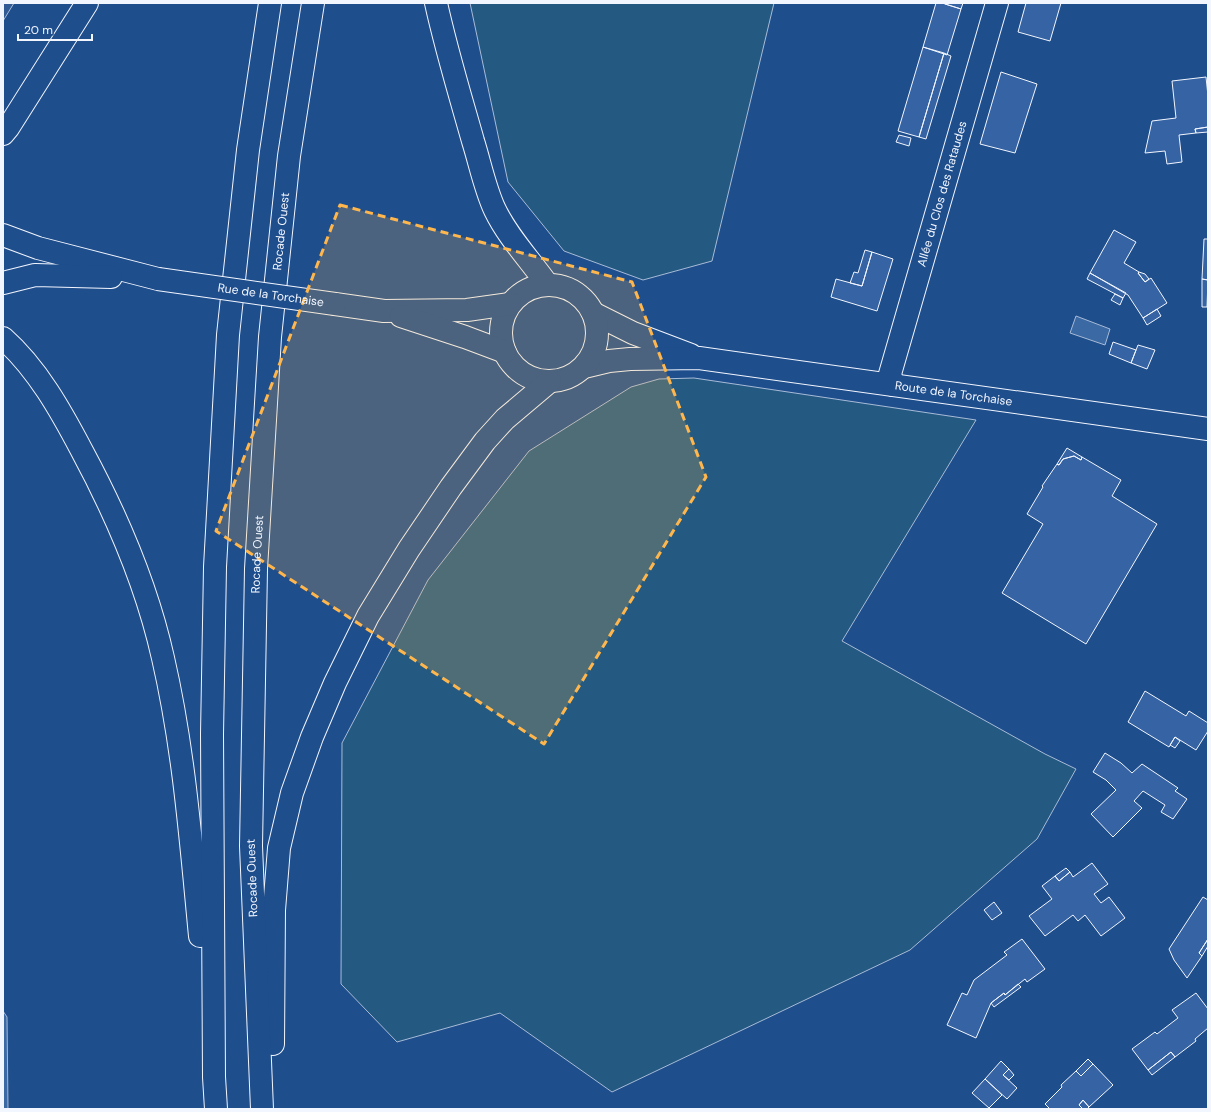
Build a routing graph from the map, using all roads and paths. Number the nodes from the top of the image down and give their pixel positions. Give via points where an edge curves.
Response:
1 (87, 3) edge
2 (270, 3) edge
3 (313, 3) edge
4 (436, 3) edge
5 (997, 3) edge
6 (3, 134) edge
7 (3, 235) edge
8 (158, 279) junction
9 (3, 282) edge
10 (547, 284) junction
11 (510, 304) junction
12 (384, 311) junction
13 (593, 313) junction
14 (3, 338) edge
15 (505, 352) junction
16 (699, 358) junction
17 (584, 367) junction
18 (550, 381) junction
19 (893, 385) junction
20 (1208, 428) edge
21 (214, 1077) junction
22 (216, 1109) edge
23 (262, 1109) edge
24 (272, 1109) edge

1 - 6 main road
2 - 21 main road via 248,150 231,312 216,544 212,734
3 - 23 main road, Rocade Ouest via 289,156 270,337 256,569 250,846
4 - 10 main road via 494,209
5 - 19 main road, Allée du Clos des Rataudes via 890,374
7 - 8 main road, Rue de la Torchaise via 38,248
8 - 9 main road, Rue de la Torchaise via 35,275
8 - 12 main road, Rue de la Torchaise, bridge
10 - 11 main road via 533,287 520,294
10 - 13 main road via 562,286 575,292 586,301
11 - 12 main road, Rue de la Torchaise via 467,310
11 - 15 main road via 501,328
12 - 15 main road, Rue de la Torchaise
13 - 16 main road, Route de la Torchaise via 633,333
13 - 17 main road via 597,341
14 - 21 main road via 18,351 46,390 94,474 135,567 163,657 187,801
15 - 18 main road via 512,364 523,373 536,379
16 - 17 main road, Route de la Torchaise via 630,359
16 - 19 main road, Route de la Torchaise
17 - 18 main road via 562,379
18 - 24 main road via 505,419 451,487 409,549 368,616 312,736 292,793 279,848 274,910
19 - 20 main road, Route de la Torchaise
21 - 22 main road

